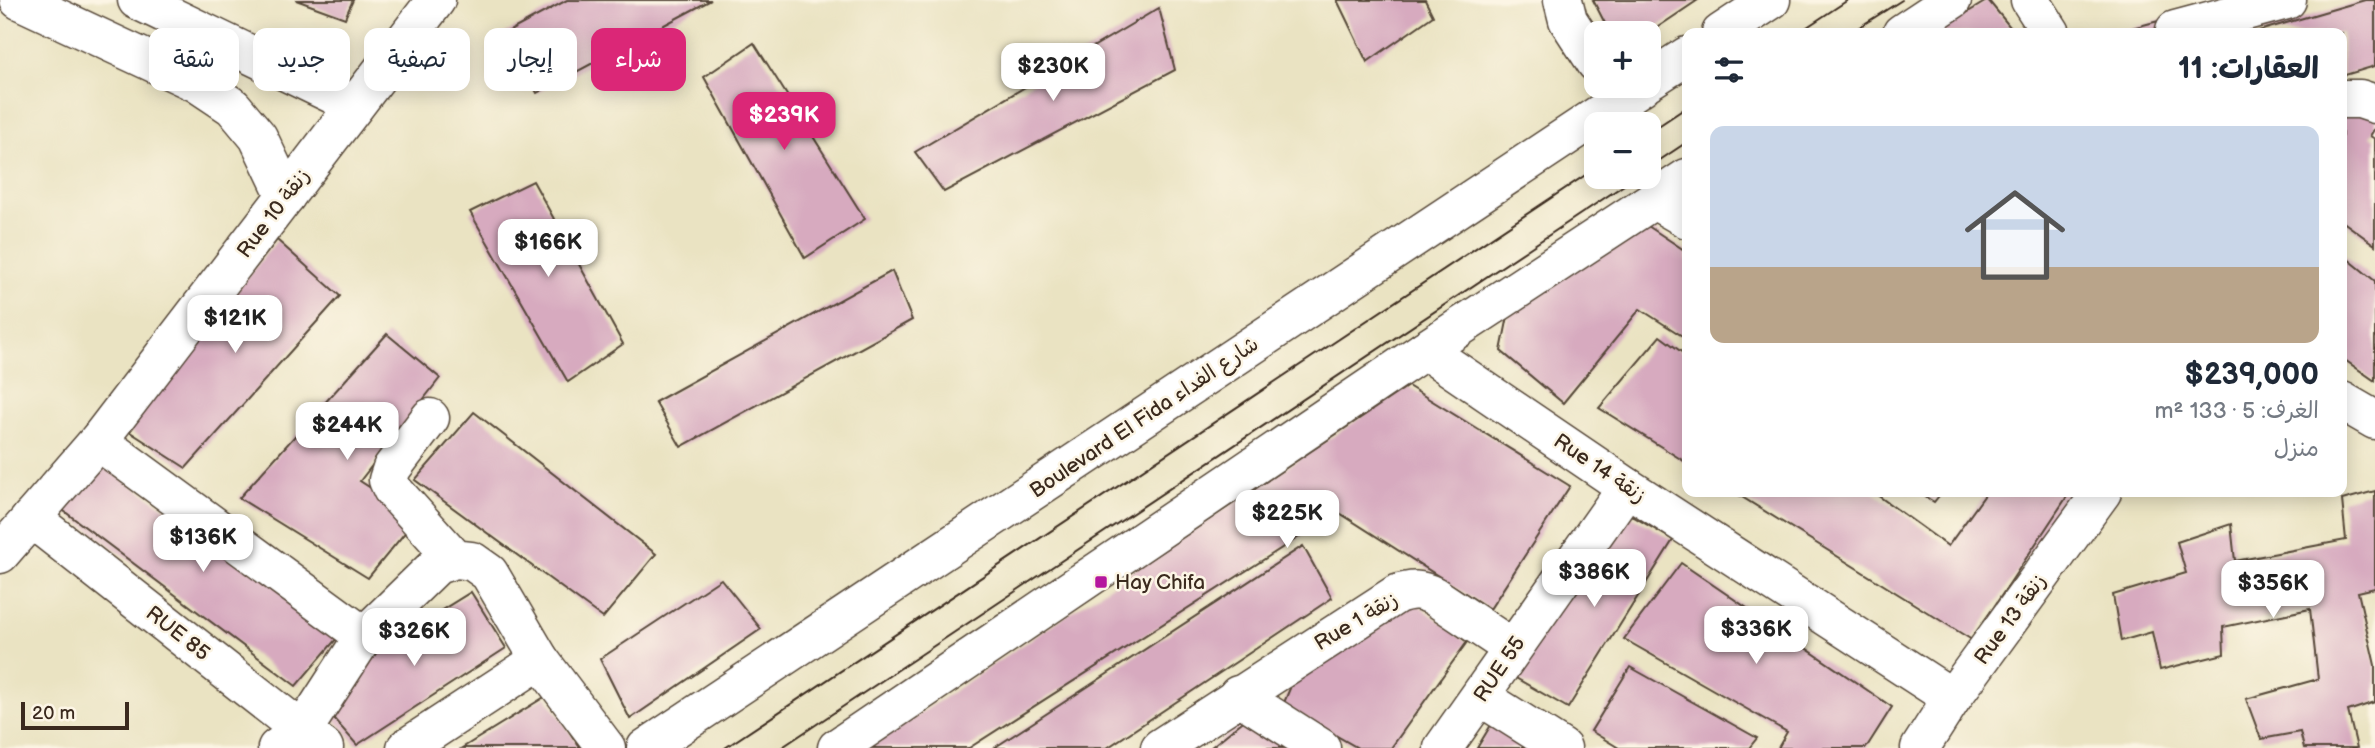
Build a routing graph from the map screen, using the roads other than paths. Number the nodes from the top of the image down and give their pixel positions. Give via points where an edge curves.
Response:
1 (19, 0) edge
2 (137, 0) edge
3 (436, 0) edge
4 (1563, 0) edge
5 (1771, 0) edge
6 (1952, 0) edge
7 (2031, 0) edge
8 (2287, 0) edge
9 (1729, 28) edge
10 (1910, 28) edge
11 (2048, 28) edge
12 (2182, 28) edge
13 (1584, 45) edge
14 (1682, 59) edge
15 (1661, 71) edge
16 (1615, 98) edge
17 (2347, 99) edge
18 (2375, 104) edge
19 (355, 105) junction
20 (1682, 181) edge
21 (286, 196) junction
22 (1654, 200) junction
23 (1682, 216) edge
24 (1425, 350) junction
25 (2347, 404) edge
26 (430, 418) dead end
27 (2375, 420) edge
28 (98, 441) junction
29 (1627, 487) junction
30 (2098, 497) edge
31 (31, 518) junction
32 (0, 554) edge
33 (455, 559) junction
34 (364, 636) junction
35 (1512, 648) junction
36 (544, 666) junction
37 (1238, 695) junction
38 (1481, 697) junction
39 (1952, 698) junction
40 (301, 742) edge
41 (406, 748) edge
42 (431, 748) edge
43 (606, 748) edge
44 (646, 748) edge
45 (837, 748) edge
46 (1160, 748) edge
47 (1321, 748) edge
48 (1443, 748) edge
49 (1562, 748) edge
50 (1920, 748) edge

1 - 21 street via 197,83 233,107 258,137
2 - 19 street
3 - 19 street, Rue 10 زنقة
4 - 13 street via 1568,20
5 - 9 street
6 - 10 street
7 - 11 street
8 - 12 street
14 - 15 street, Boulevard El Fida شارع الفداء
16 - 44 street, Boulevard El Fida شارع الفداء
17 - 18 street
19 - 21 street, Rue 10 زنقة
20 - 22 street
21 - 28 street, Rue 10 زنقة
22 - 23 street
22 - 24 street
24 - 29 street, Rue 14 زنقة
24 - 45 street
25 - 27 street
26 - 33 street via 388,480
28 - 31 street, Rue 10 زنقة
28 - 34 street
29 - 35 street, RUE 55
29 - 39 street, Rue 14 زنقة
30 - 39 street, Rue 13 زنقة
31 - 32 street, Rue 10 زنقة
31 - 40 street, RUE 85
33 - 34 street via 438,565
33 - 36 street via 472,561 489,573
34 - 40 street
35 - 37 street, Rue 1 زنقة via 1434,596 1409,590
35 - 38 street, RUE 55
36 - 41 street
36 - 42 street
36 - 43 street
37 - 46 street, Rue 1 زنقة
37 - 47 street
38 - 48 street, RUE 55
38 - 49 street
39 - 50 street, Rue 13 زنقة

